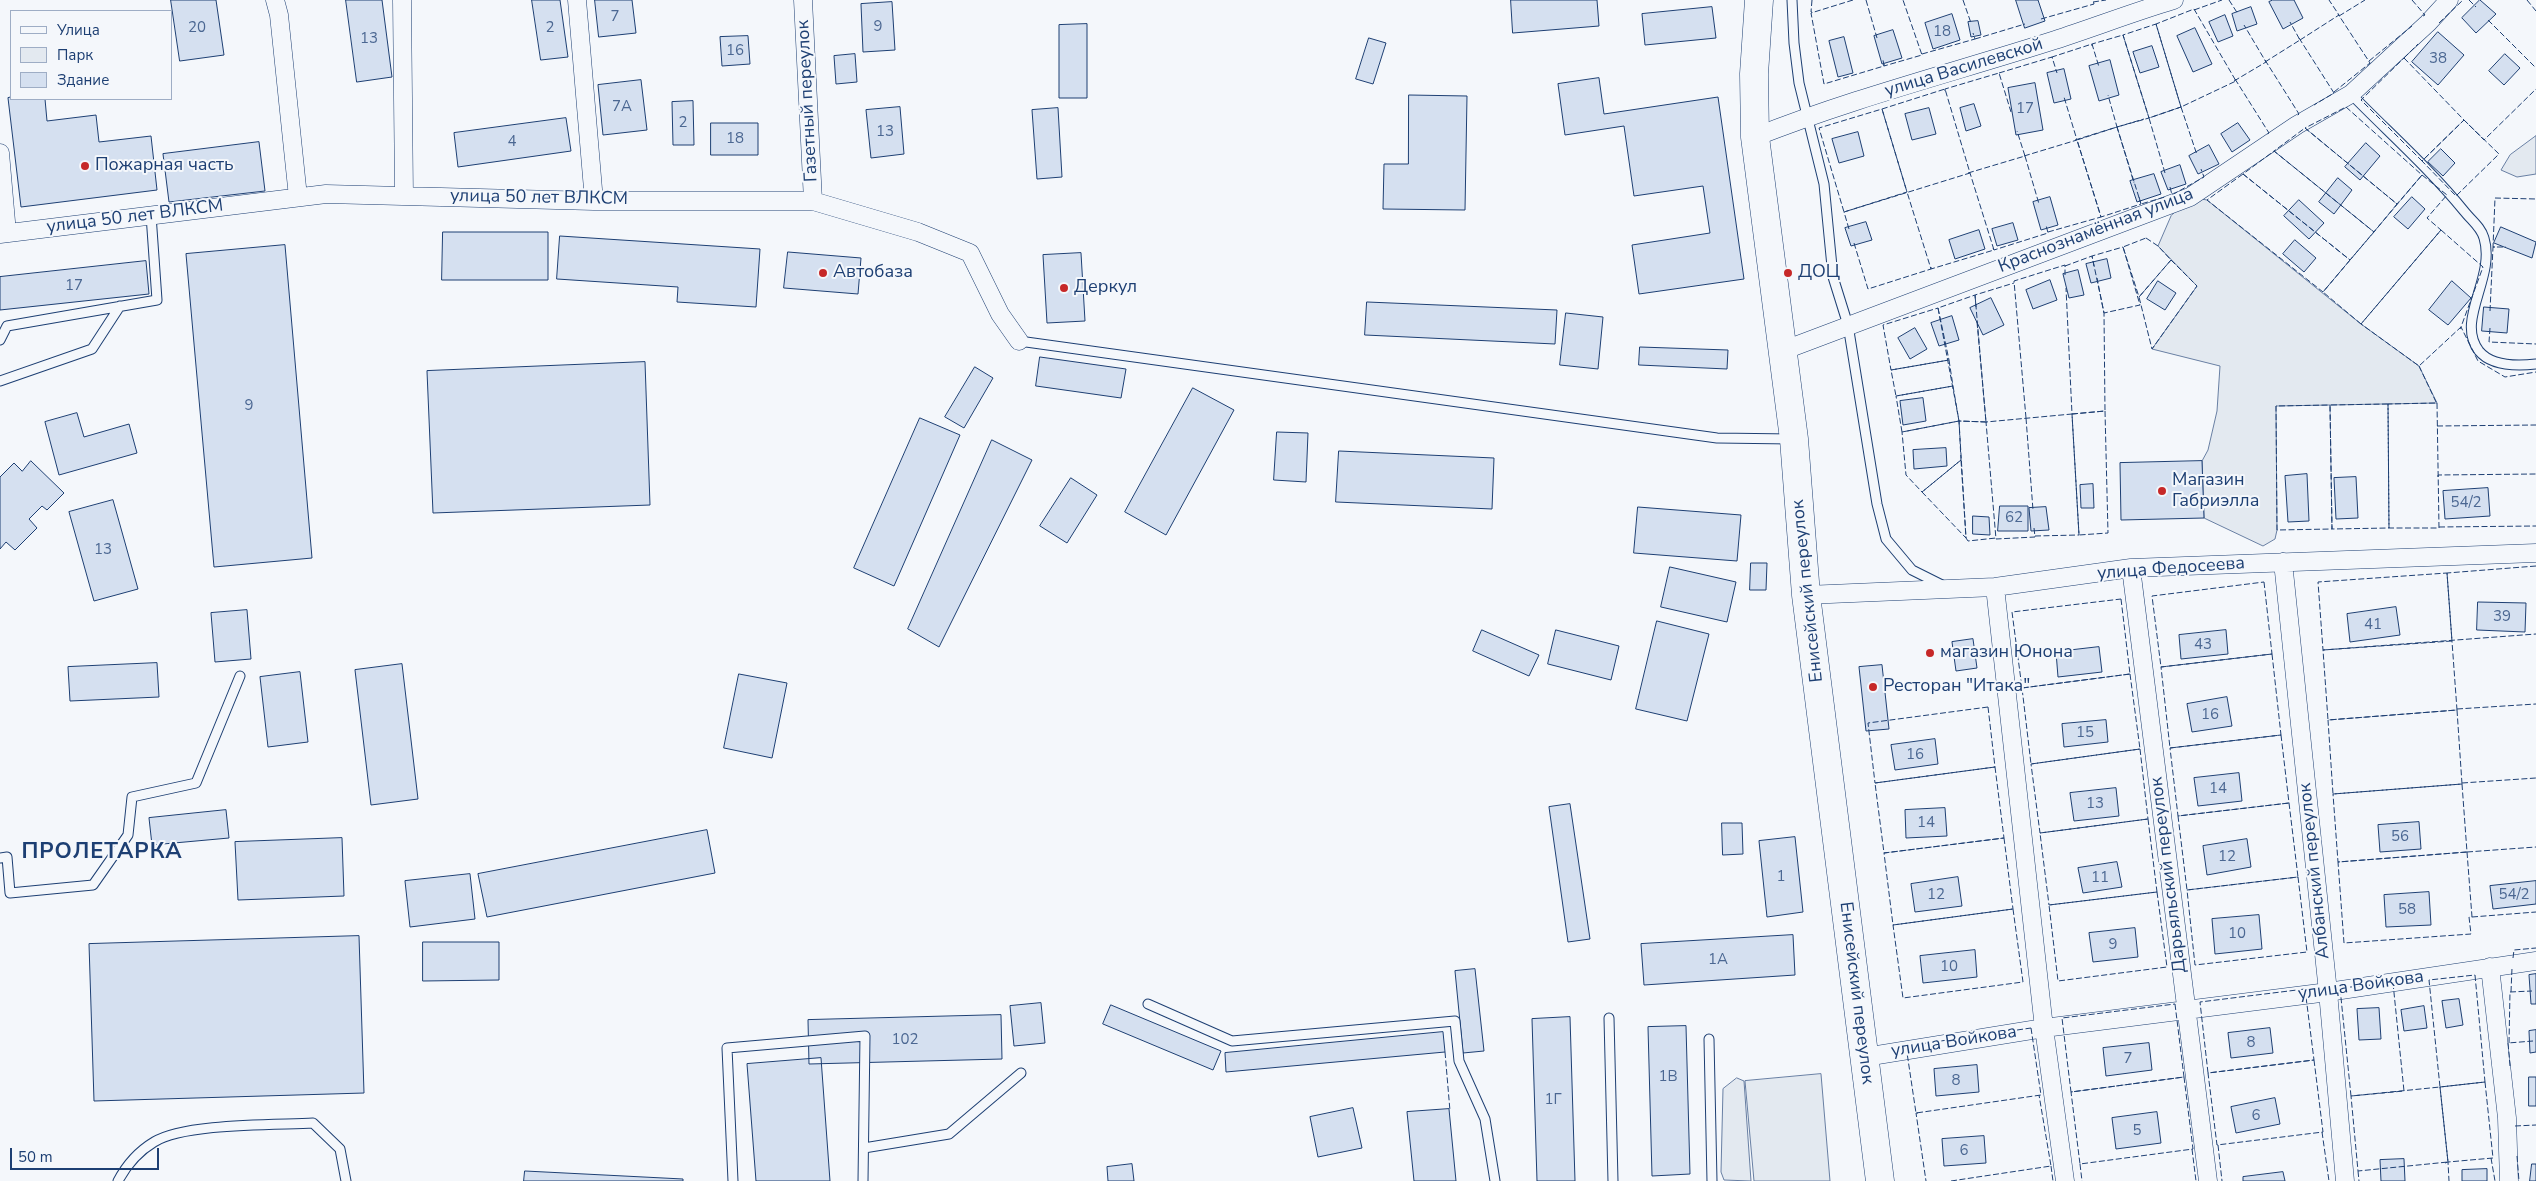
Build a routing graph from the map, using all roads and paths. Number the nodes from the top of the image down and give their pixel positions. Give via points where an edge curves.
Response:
1 (275, 0) edge
2 (402, 0) edge
3 (577, 0) edge
4 (803, 0) edge
5 (1759, 0) edge
6 (1792, 0) edge
7 (2174, 0) edge
8 (2449, 0) edge
9 (2351, 94) junction
10 (1808, 116) junction
11 (1755, 137) junction
12 (0, 153) edge
13 (404, 195) junction
14 (298, 197) junction
15 (594, 200) junction
16 (813, 201) junction
17 (151, 215) junction
18 (4, 233) edge
19 (120, 306) junction
20 (1848, 325) junction
21 (0, 340) edge
22 (1019, 341) joint
23 (1782, 351) junction
24 (2536, 364) edge
25 (0, 381) edge
26 (1794, 439) junction
27 (2536, 553) edge
28 (2283, 562) junction
29 (2132, 568) junction
30 (1995, 587) junction
31 (1950, 589) junction
32 (1806, 595) junction
33 (240, 676) dead end
34 (0, 858) edge
35 (2536, 961) edge
36 (2490, 967) junction
37 (2328, 992) junction
38 (1148, 1004) dead end
39 (2185, 1010) junction
40 (1609, 1018) dead end
41 (2044, 1028) junction
42 (1709, 1039) dead end
43 (1865, 1057) junction
44 (1021, 1073) dead end
45 (864, 1148) junction
46 (118, 1181) edge
47 (346, 1181) edge
48 (733, 1181) edge
49 (863, 1181) edge
50 (1495, 1181) edge
51 (1613, 1181) edge
52 (1712, 1181) edge
53 (1880, 1181) edge
54 (2065, 1181) edge
55 (2208, 1181) edge
56 (2345, 1181) edge
57 (2509, 1181) edge

1 - 14 street
2 - 13 street
3 - 15 street
4 - 16 street, Газетный переулок
5 - 11 main road, Енисейский переулок via 1754,74
6 - 10 lane via 1797,67
7 - 10 street, улица Василевской
8 - 9 street, Краснознамённая улица
9 - 20 street, Краснознамённая улица via 2297,124 2190,197
9 - 24 lane via 2457,203 2484,237 2488,257 2484,281 2470,322 2472,337 2480,352 2491,360 2515,366
10 - 11 street, улица Василевской
10 - 20 lane via 1824,184 1833,277
11 - 23 main road, Енисейский переулок
12 - 18 street
13 - 14 street, улица 50 лет ВЛКСМ
13 - 15 street, улица 50 лет ВЛКСМ
14 - 17 street, улица 50 лет ВЛКСМ
15 - 16 street, улица 50 лет ВЛКСМ
16 - 22 street, улица 50 лет ВЛКСМ via 918,232 970,253 1000,314
17 - 18 street, улица 50 лет ВЛКСМ
17 - 19 lane via 157,300
19 - 21 lane via 6,326
19 - 25 lane via 92,350
20 - 23 street, Краснознамённая улица
20 - 31 lane via 1877,504 1886,540 1912,570
22 - 26 lane via 1717,438
23 - 26 main road, Енисейский переулок
26 - 32 main road, Енисейский переулок
27 - 28 street, улица Федосеева
28 - 29 street, улица Федосеева
28 - 37 street, Албанский переулок
29 - 30 street, улица Федосеева
29 - 39 street, Дарьяльский переулок
30 - 31 street, улица Федосеева
30 - 41 street
31 - 32 street, улица Федосеева
32 - 43 main road, Енисейский переулок
33 - 34 lane via 196,783 132,797 128,835 93,885 10,893 7,857
35 - 36 street, улица Войкова
36 - 37 street, улица Войкова
36 - 57 street via 2507,1118
37 - 39 street, улица Войкова
37 - 56 street, Албанский переулок
38 - 50 lane via 1232,1042 1455,1021 1459,1061 1485,1119
39 - 41 street, улица Войкова
39 - 55 street, Дарьяльский переулок
40 - 51 lane
41 - 43 street, улица Войкова
41 - 54 street
42 - 52 lane
43 - 53 main road, Енисейский переулок
44 - 45 lane via 948,1134
45 - 48 lane via 866,1036 727,1048
45 - 49 lane
46 - 47 lane via 126,1166 154,1141 187,1130 313,1123 340,1149

